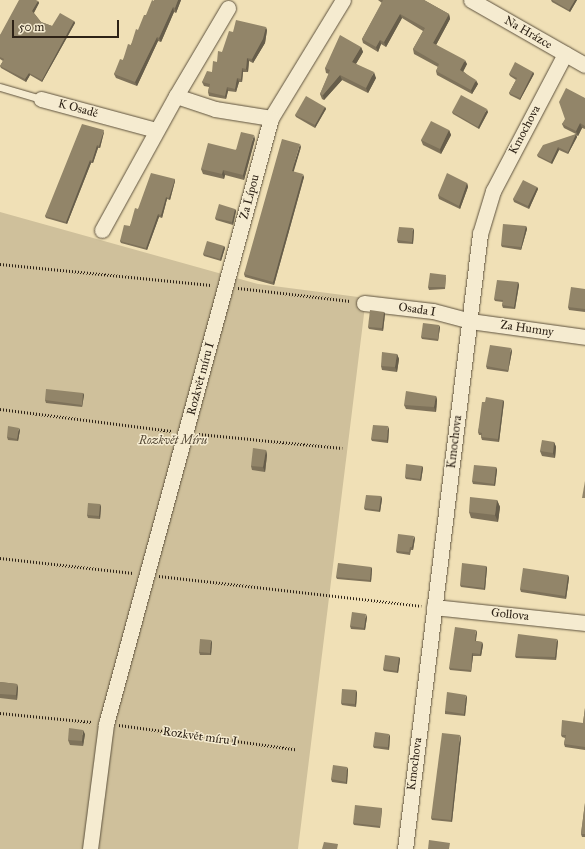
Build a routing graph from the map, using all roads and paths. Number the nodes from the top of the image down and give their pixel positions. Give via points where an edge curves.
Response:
1 (343, 0) edge
2 (471, 0) edge
3 (228, 8) dead end
4 (565, 54) junction
5 (585, 65) edge
6 (0, 87) edge
7 (176, 96) junction
8 (41, 99) joint
9 (271, 118) junction
10 (156, 130) junction
11 (102, 230) dead end
12 (0, 264) edge
13 (228, 281) junction
14 (364, 303) joint
15 (470, 322) junction
16 (585, 337) edge
17 (0, 558) edge
18 (148, 575) junction
19 (434, 607) junction
20 (585, 623) edge
21 (0, 713) edge
22 (106, 724) junction
23 (295, 749) dead end
24 (90, 849) edge
25 (405, 849) edge

1 - 9 street, Za Lípou
2 - 4 street, Na Hrázce
3 - 7 street
4 - 5 street, Na Hrázce
4 - 15 street, Kmochova via 486,207
6 - 8 lane, K Osadě
7 - 9 street via 215,109
7 - 10 street
8 - 10 street, K Osadě
9 - 13 street, Za Lípou
10 - 11 street
12 - 13 path
13 - 14 path
13 - 18 street, Rozkvět míru I
14 - 15 street, Osada I via 433,311
15 - 16 street, Za Humny
15 - 19 street, Kmochova
17 - 18 path
18 - 19 path
18 - 22 street, Rozkvět míru I
19 - 20 street, Gollova
19 - 25 street, Kmochova
21 - 22 path, Rozkvět míru I
22 - 23 path, Rozkvět míru I
22 - 24 street, Rozkvět míru I

